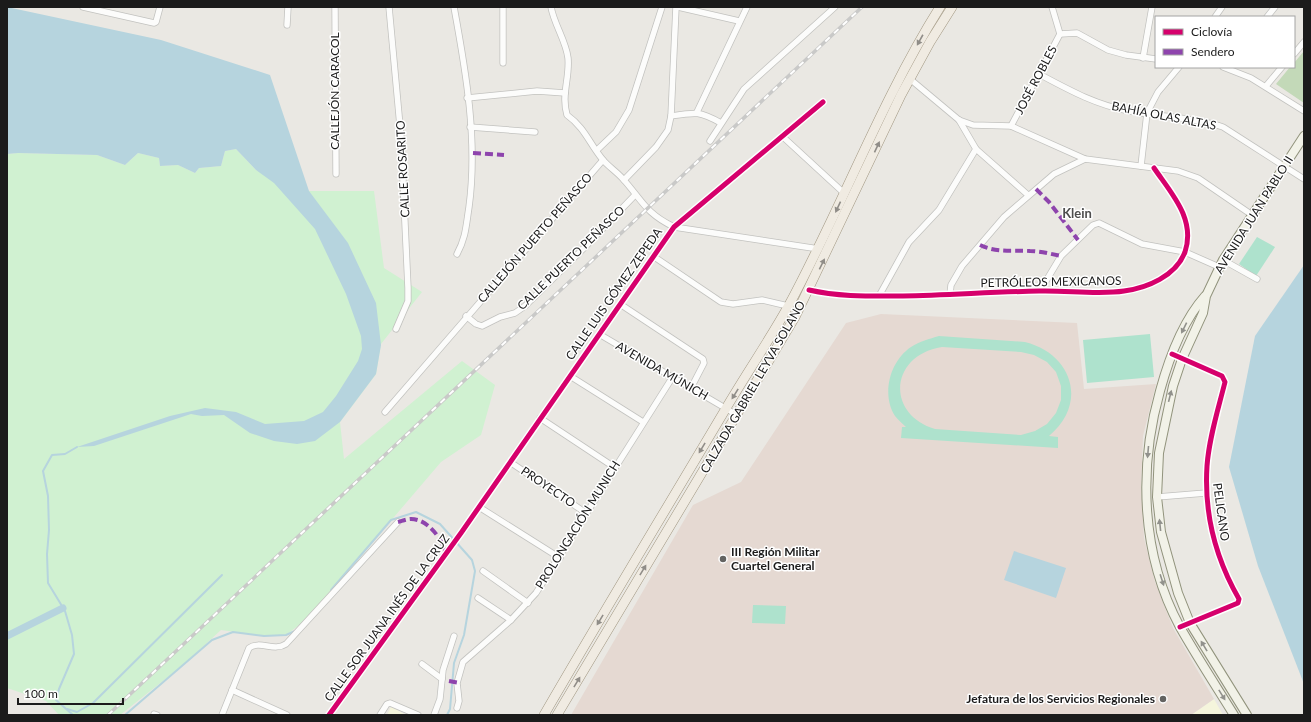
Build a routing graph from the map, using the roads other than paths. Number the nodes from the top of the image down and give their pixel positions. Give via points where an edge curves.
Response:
1 (83, 7) edge
2 (160, 7) edge
3 (288, 7) edge
4 (335, 7) edge
5 (389, 7) edge
6 (454, 7) edge
7 (503, 7) edge
8 (551, 7) edge
9 (662, 7) edge
10 (677, 7) edge
11 (747, 7) edge
12 (835, 7) edge
13 (940, 7) edge
14 (952, 7) edge
15 (1052, 7) edge
16 (1152, 7) edge
17 (1222, 7) edge
18 (1266, 7) edge
19 (1274, 8) edge
20 (1216, 16) edge
21 (1268, 16) edge
22 (739, 21) junction
23 (286, 25) dead end
24 (1060, 34) junction
25 (1304, 42) edge
26 (1295, 53) edge
27 (1143, 58) junction
28 (1155, 59) edge
29 (503, 63) dead end
30 (1178, 68) edge
31 (1226, 68) edge
32 (1281, 68) edge
33 (1039, 74) junction
34 (910, 79) junction
35 (1266, 86) junction
36 (565, 93) junction
37 (467, 98) junction
38 (823, 102) dead end
39 (1304, 111) edge
40 (697, 112) junction
41 (1147, 114) junction
42 (671, 116) junction
43 (959, 120) junction
44 (721, 123) junction
45 (1012, 126) junction
46 (470, 127) junction
47 (535, 132) dead end
48 (782, 136) junction
49 (1304, 136) edge
50 (710, 141) dead end
51 (976, 149) junction
52 (597, 150) junction
53 (1085, 159) junction
54 (603, 160) junction
55 (1141, 166) junction
56 (1284, 166) junction
57 (1154, 168) junction
58 (336, 174) dead end
59 (624, 180) junction
60 (1304, 180) edge
61 (845, 194) junction
62 (635, 195) junction
63 (1028, 195) junction
64 (1252, 215) junction
65 (674, 227) junction
66 (819, 249) junction
67 (1184, 252) junction
68 (457, 254) dead end
69 (653, 256) junction
70 (1221, 264) junction
71 (1257, 279) dead end
72 (809, 290) junction
73 (1040, 291) junction
74 (950, 294) junction
75 (879, 296) junction
76 (1206, 296) junction
77 (620, 304) junction
78 (788, 306) junction
79 (466, 316) junction
80 (396, 329) dead end
81 (598, 334) junction
82 (1172, 354) junction
83 (1182, 359) junction
84 (570, 376) junction
85 (672, 378) junction
86 (691, 388) junction
87 (726, 408) junction
88 (385, 412) dead end
89 (737, 415) junction
90 (540, 418) junction
91 (642, 422) junction
92 (510, 462) junction
93 (614, 467) junction
94 (1206, 493) junction
95 (1157, 497) junction
96 (479, 507) junction
97 (586, 513) junction
98 (398, 522) dead end
99 (461, 533) joint
100 (560, 558) junction
101 (484, 571) dead end
102 (478, 598) dead end
103 (528, 603) junction
104 (609, 606) junction
105 (618, 611) junction
106 (511, 620) junction
107 (1190, 622) junction
108 (1180, 627) junction
109 (454, 636) dead end
110 (422, 664) dead end
111 (442, 679) junction
112 (232, 690) junction
113 (457, 708) dead end
114 (222, 715) edge
115 (287, 715) edge
116 (330, 715) edge
117 (380, 715) edge
118 (418, 715) edge
119 (434, 715) edge
120 (544, 715) edge
121 (556, 715) edge
122 (1234, 715) edge
123 (1247, 715) edge

1 - 2 street via 154,23
3 - 23 street
4 - 58 street, CALLEJÓN CARACOL
5 - 80 street, CALLE ROSARITO via 401,137 408,288 408,301
6 - 37 street
7 - 29 street
8 - 36 street via 555,25 568,57
9 - 52 street via 629,110 616,132
10 - 22 street
10 - 42 street
11 - 22 street
12 - 44 street via 748,84
13 -> 61 main road, CALZADA GABRIEL LEYVA SOLANO via 920,38
14 - 34 main road, CALZADA GABRIEL LEYVA SOLANO
15 - 24 street
16 - 27 street
17 - 20 street
18 - 19 street
19 - 21 street
22 - 40 street
24 - 27 street via 1076,33 1108,50
24 - 33 street, JOSÉ ROBLES
25 - 26 street
27 - 28 street
30 - 41 street via 1158,92
31 - 35 street
32 - 35 street
33 - 41 street, BAHÍA OLAS ALTAS via 1091,101
33 - 45 street, JOSÉ ROBLES
34 - 43 street
72 -> 34 main road, CALZADA GABRIEL LEYVA SOLANO
35 - 39 street
36 - 37 street via 537,91
36 - 52 street via 567,114 579,123
37 - 46 street
38 - 48 street, CALLE LUIS GÓMEZ ZEPEDA
40 - 42 street
40 - 44 street
41 - 55 street
41 - 56 street, BAHÍA OLAS ALTAS via 1201,121 1223,127
42 - 59 street via 668,130 656,147
43 - 45 street via 972,125
43 - 51 street
44 - 50 street
45 - 53 street
46 - 47 street
46 - 68 street via 473,178 465,238
48 - 61 street
48 - 65 street, CALLE LUIS GÓMEZ ZEPEDA
49 - 56 main road, AVENIDA JUAN PABLO II
51 - 63 street
51 - 75 street via 939,210 909,242
52 - 54 street
53 - 55 street
53 - 63 street via 1054,174
54 - 59 street
54 - 79 street, CALLEJÓN PUERTO PEÑASCO
55 - 57 street
56 - 60 street, BAHÍA OLAS ALTAS
56 - 64 main road, AVENIDA JUAN PABLO II
57 - 64 street via 1178,171 1198,178
57 - 67 street, PETRÓLEOS MEXICANOS via 1182,210 1186,221 1188,236
59 - 62 street
61 -> 66 main road, CALZADA GABRIEL LEYVA SOLANO
62 - 65 street via 646,209
62 - 79 street, CALLE PUERTO PEÑASCO via 525,306 515,313 482,326
63 - 74 street via 990,232 962,266
64 - 70 main road, AVENIDA JUAN PABLO II
65 - 66 street
65 - 69 street, CALLE LUIS GÓMEZ ZEPEDA
66 - 78 main road, CALZADA GABRIEL LEYVA SOLANO
67 - 70 street
67 - 73 street, PETRÓLEOS MEXICANOS via 1173,270 1164,278 1145,286 1124,291
67 - 73 street via 1142,244 1103,224 1095,224 1061,256
69 - 77 street, CALLE LUIS GÓMEZ ZEPEDA
69 - 78 street via 721,302 733,304 762,300
70 - 71 street
70 - 76 main road, AVENIDA JUAN PABLO II
72 - 75 street, PETRÓLEOS MEXICANOS via 835,295
72 - 89 main road, CALZADA GABRIEL LEYVA SOLANO via 796,317
73 - 74 street, PETRÓLEOS MEXICANOS
74 - 75 street, PETRÓLEOS MEXICANOS
76 -> 82 main road, AVENIDA JUAN PABLO II via 1194,309
76 - 83 main road, AVENIDA JUAN PABLO II via 1203,313
77 - 81 street, CALLE LUIS GÓMEZ ZEPEDA
77 - 86 street via 703,359 704,363
78 -> 87 main road, CALZADA GABRIEL LEYVA SOLANO
79 - 88 street, CALLEJÓN PUERTO PEÑASCO
81 - 84 street, CALLE LUIS GÓMEZ ZEPEDA
81 - 85 street, AVENIDA MÚNICH
82 - 83 street, PELICANO
82 -> 108 main road, AVENIDA JUAN PABLO II via 1154,413 1148,448 1146,500 1149,531 1158,569
83 - 94 street, PELICANO via 1222,376 1225,382 1210,443
95 -> 83 main road, AVENIDA JUAN PABLO II via 1161,438
84 - 90 street, CALLE LUIS GÓMEZ ZEPEDA
84 - 91 street
85 - 86 street, AVENIDA MÚNICH
85 - 91 street, PROLONGACIÓN MUNICH
86 - 87 street, AVENIDA MÚNICH
87 - 89 street, AVENIDA MÚNICH
87 -> 104 main road, CALZADA GABRIEL LEYVA SOLANO
105 -> 89 main road, CALZADA GABRIEL LEYVA SOLANO
90 - 92 street, CALLE LUIS GÓMEZ ZEPEDA
90 - 93 street
91 - 93 street, PROLONGACIÓN MUNICH
92 - 96 street, CALLE LUIS GÓMEZ ZEPEDA
92 - 97 street, PROYECTO
93 - 97 street, PROLONGACIÓN MUNICH
94 - 95 street
94 - 107 street, PELICANO via 1218,557 1239,601
107 -> 95 main road, AVENIDA JUAN PABLO II via 1166,554
96 - 99 street, CALLE LUIS GÓMEZ ZEPEDA
96 - 100 street
97 - 100 street, PROLONGACIÓN MUNICH
98 - 112 street via 286,644 278,648 254,645 249,648
99 - 116 street, CALLE SOR JUANA INÉS DE LA CRUZ
100 - 103 street, PROLONGACIÓN MUNICH
101 - 103 street
102 - 106 street
103 - 106 street, PROLONGACIÓN MUNICH
104 - 105 street
104 -> 120 main road, CALZADA GABRIEL LEYVA SOLANO
121 -> 105 main road, CALZADA GABRIEL LEYVA SOLANO
106 - 113 street, PROLONGACIÓN MUNICH via 466,658 458,680
107 - 108 street
123 -> 107 main road, AVENIDA JUAN PABLO II
108 -> 122 main road, AVENIDA JUAN PABLO II
109 - 111 street via 444,664
110 - 111 street
111 - 119 street via 440,699
112 - 114 street
112 - 115 street
117 - 118 street via 390,703

